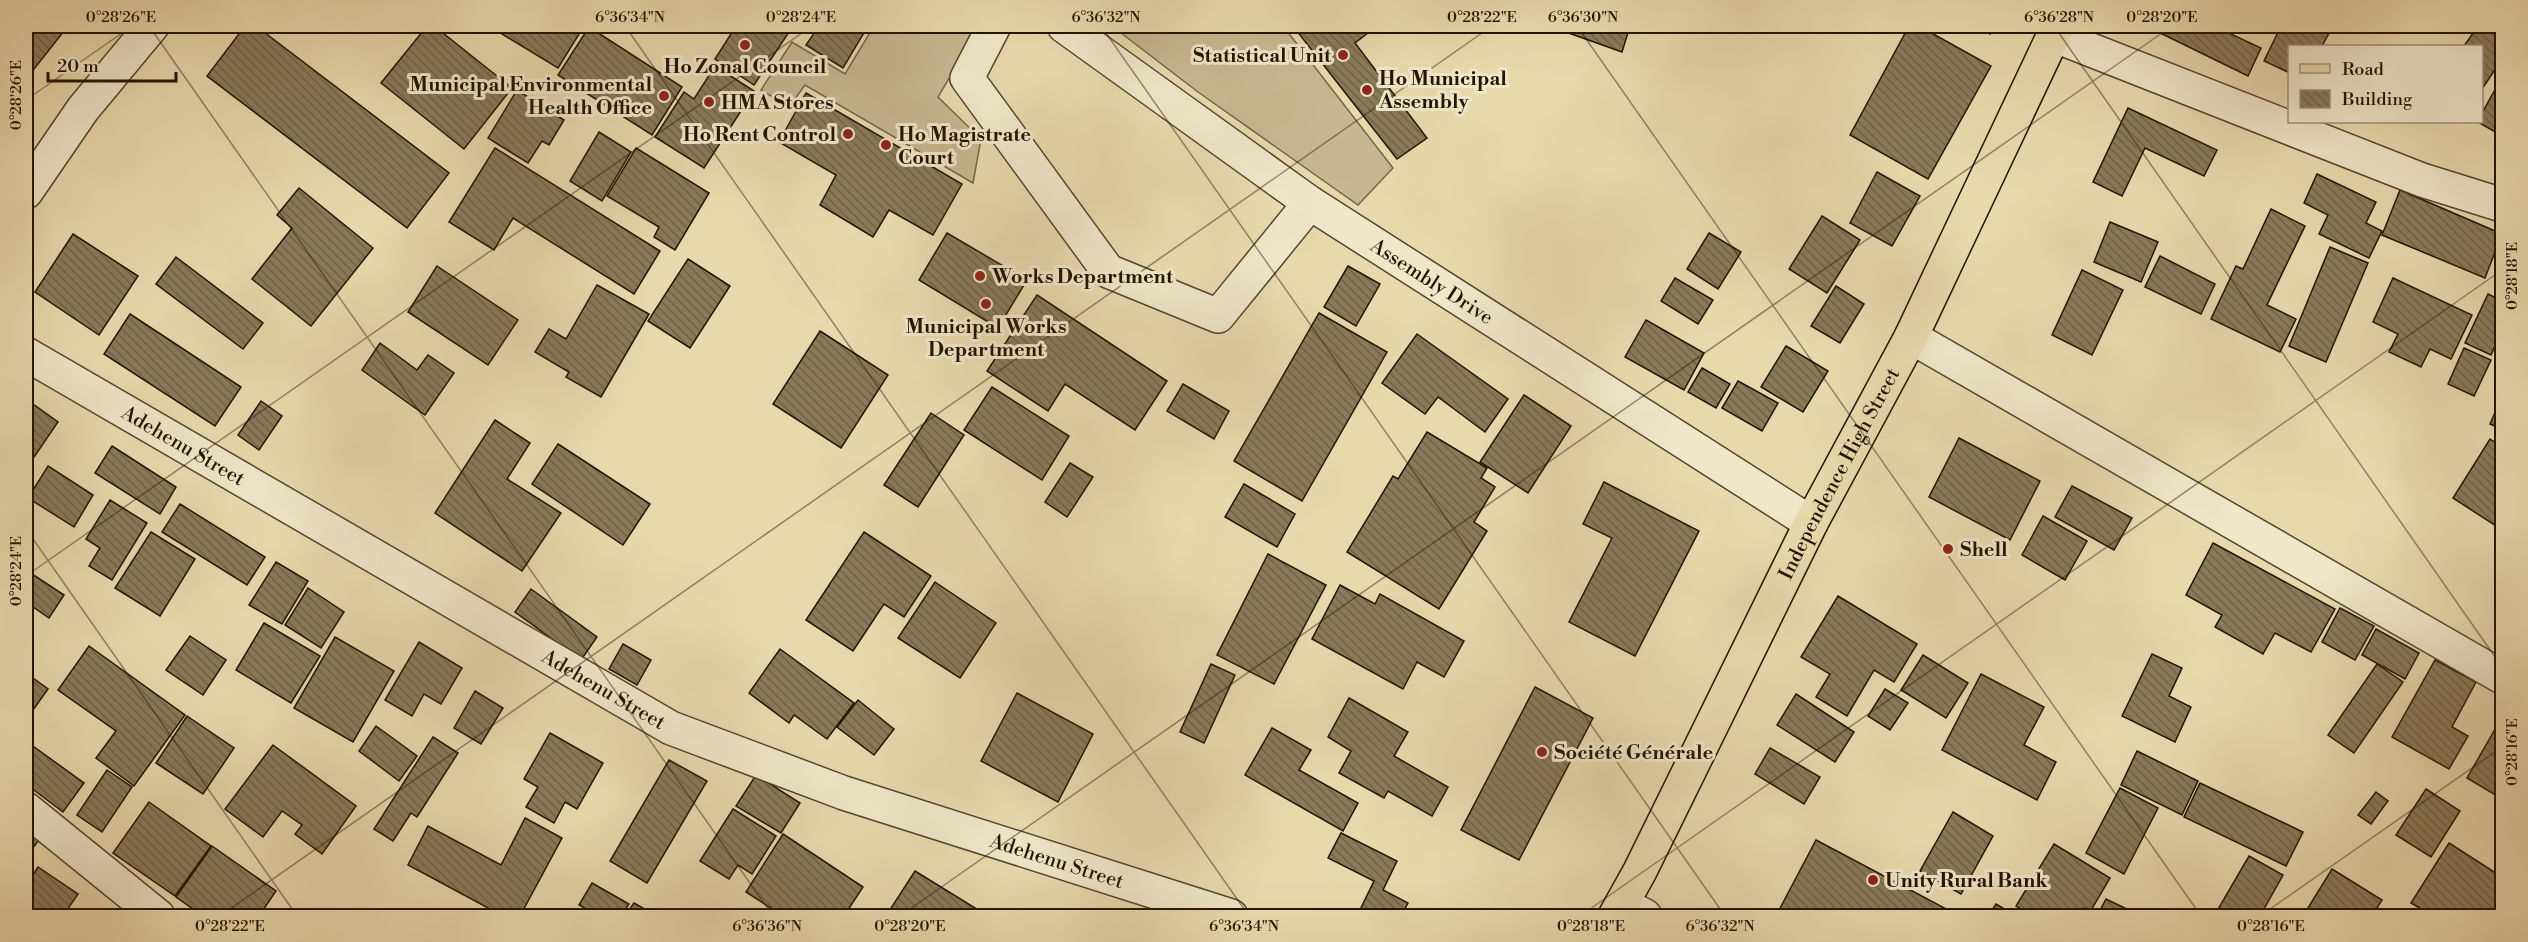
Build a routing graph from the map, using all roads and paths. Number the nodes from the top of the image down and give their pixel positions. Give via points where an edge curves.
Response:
1 (152, 26) edge
2 (994, 26) edge
3 (1064, 26) edge
4 (2055, 30) edge
5 (26, 192) edge
6 (1310, 203) junction
7 (2502, 205) edge
8 (1911, 337) junction
9 (26, 354) edge
10 (1811, 524) junction
11 (2502, 676) edge
12 (26, 809) edge
13 (1627, 912) edge
14 (158, 916) edge
15 (1231, 916) edge

1 - 5 street via 83,109
2 - 6 street via 968,78 1108,271 1218,316
3 - 6 street, Assembly Drive
4 - 7 street via 2422,180
4 - 8 main road, Independence High Street
6 - 10 street, Assembly Drive
8 - 10 main road, Independence High Street
8 - 11 street
9 - 15 street, Adehenu Street via 671,728 844,793
10 - 13 main road, Independence High Street
12 - 14 street

